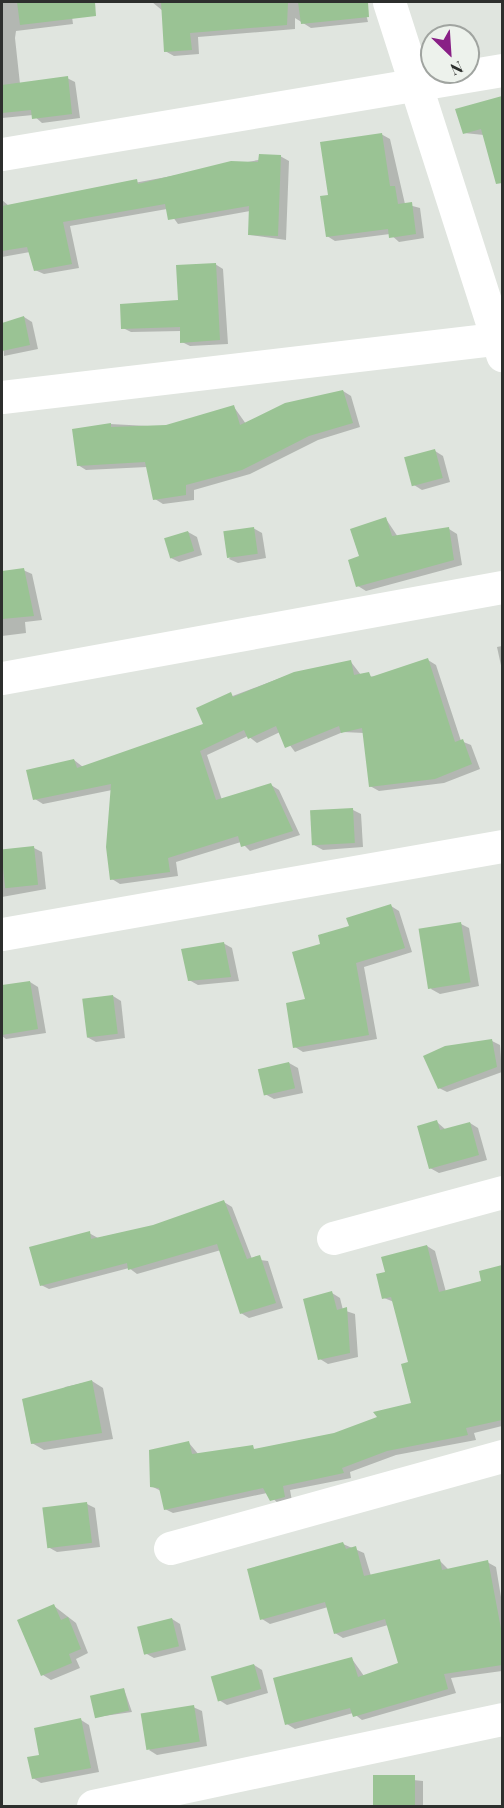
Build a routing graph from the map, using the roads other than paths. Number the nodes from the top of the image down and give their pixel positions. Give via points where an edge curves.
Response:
1 (389, 2) edge
2 (502, 70) edge
3 (415, 84) junction
4 (2, 154) edge
5 (501, 344) edge
6 (2, 397) edge
7 (502, 587) edge
8 (2, 678) edge
9 (502, 846) edge
10 (2, 934) edge
11 (502, 1192) edge
12 (333, 1238) dead end
13 (502, 1456) edge
14 (170, 1548) dead end
15 (502, 1719) edge
16 (93, 1806) edge

1 - 3 street
2 - 3 street
3 - 4 street
3 - 5 street
5 - 6 street
7 - 8 street
9 - 10 street
11 - 12 street
13 - 14 street
15 - 16 street

